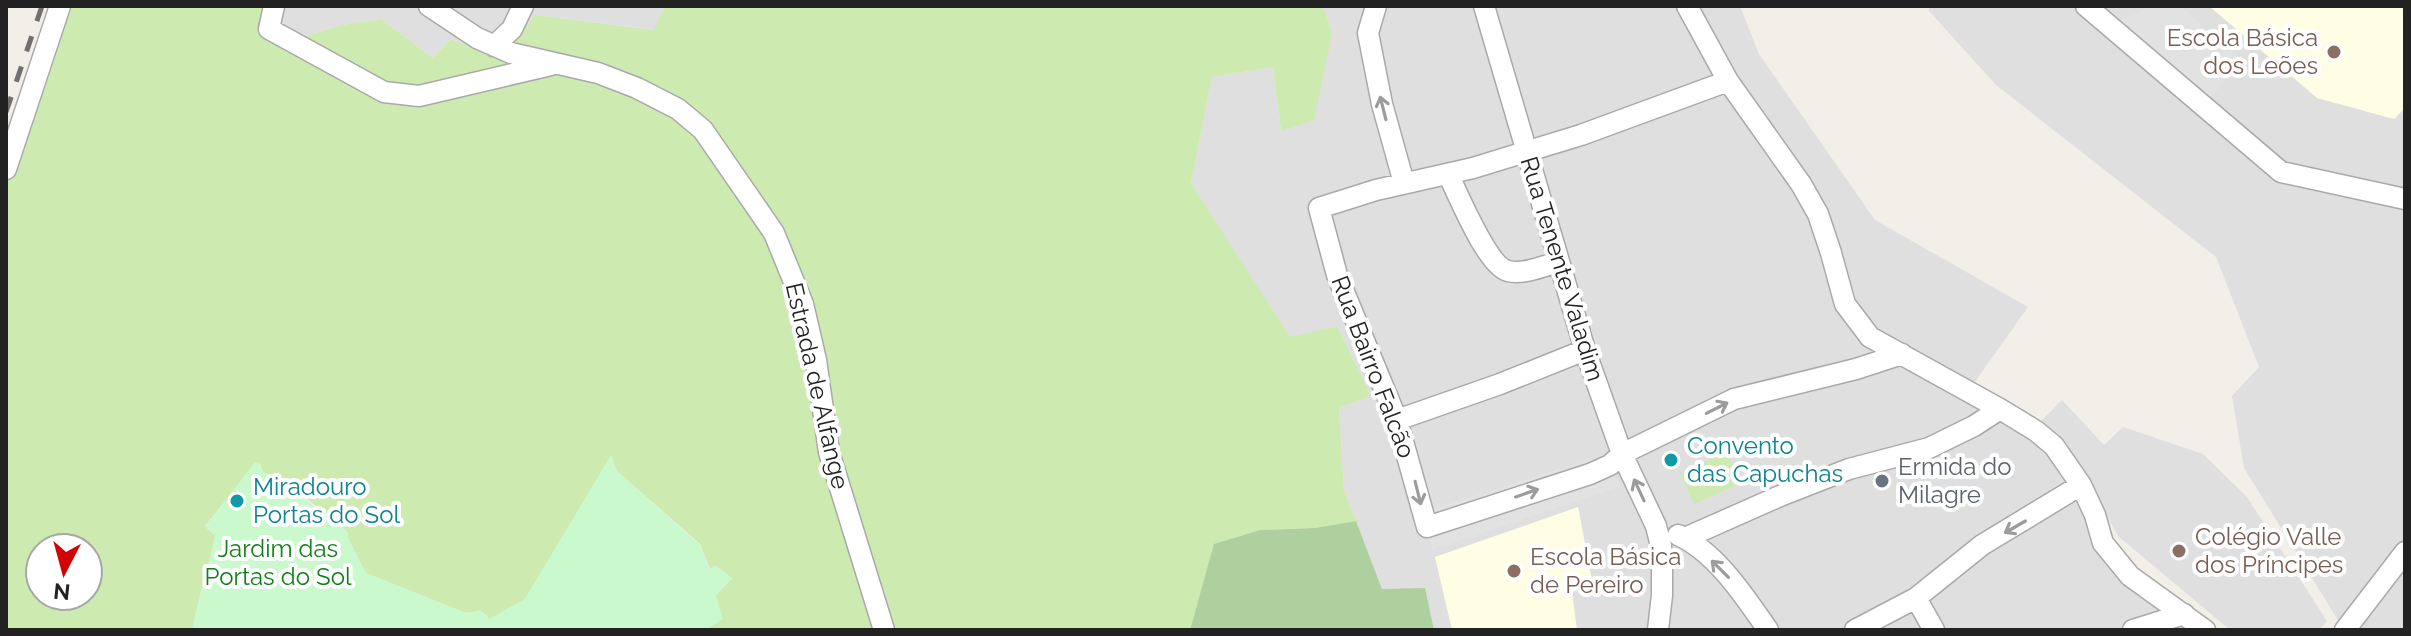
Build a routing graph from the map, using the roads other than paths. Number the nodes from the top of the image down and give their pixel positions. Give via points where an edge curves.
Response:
1 (60, 6) edge
2 (274, 6) edge
3 (429, 6) edge
4 (523, 6) edge
5 (1376, 6) edge
6 (1484, 6) edge
7 (1687, 6) edge
8 (2086, 6) edge
9 (494, 46) junction
10 (559, 63) junction
11 (1728, 81) junction
12 (1525, 152) junction
13 (6, 169) edge
14 (1448, 174) junction
15 (1404, 183) junction
16 (2405, 199) edge
17 (1558, 262) junction
18 (1585, 350) junction
19 (1902, 354) junction
20 (2000, 409) junction
21 (1397, 420) junction
22 (1622, 454) junction
23 (2081, 485) junction
24 (1656, 526) junction
25 (1685, 538) junction
26 (2405, 552) edge
27 (1916, 598) junction
28 (2184, 614) junction
29 (2144, 629) edge
30 (884, 630) edge
31 (1658, 630) edge
32 (1768, 630) edge
33 (1855, 630) edge
34 (1934, 630) edge
35 (2205, 630) edge
36 (2345, 630) edge

1 - 13 street
2 - 10 street via 269,29 384,92 419,96
3 - 9 street, Estrada de Alfange
4 - 9 street via 512,29
15 -> 5 street via 1368,33
6 - 12 street, Rua Tenente Valadim
7 - 11 street
8 - 16 street via 2281,172
9 - 10 street, Estrada de Alfange
10 - 30 street, Estrada de Alfange via 637,88 678,109 703,130 774,233 803,304 829,452
11 - 12 street
11 - 19 street via 1818,214 1845,304 1870,337
12 - 14 street
12 - 17 street, Rua Tenente Valadim
14 - 15 street
14 - 17 street via 1479,239 1501,268 1516,272
15 - 21 street, Rua Bairro Falcão via 1319,208 1337,275
17 - 18 street, Rua Tenente Valadim
18 - 21 street
18 - 22 street, Rua Tenente Valadim
19 - 20 street
22 -> 19 street via 1734,399
20 - 23 street via 2054,446
20 - 25 street via 1929,448 1849,469
21 -> 22 street, Rua Bairro Falcão via 1427,527 1590,474
24 -> 22 street, Rua Tenente Valadim
23 -> 27 street via 1982,545
23 - 28 street via 2103,543 2130,576
24 - 25 street
24 - 31 street, Rua Tenente Valadim via 1662,565
32 -> 25 street via 1741,590
26 - 36 street
27 - 33 street
27 - 34 street
28 - 29 street
28 - 35 street

